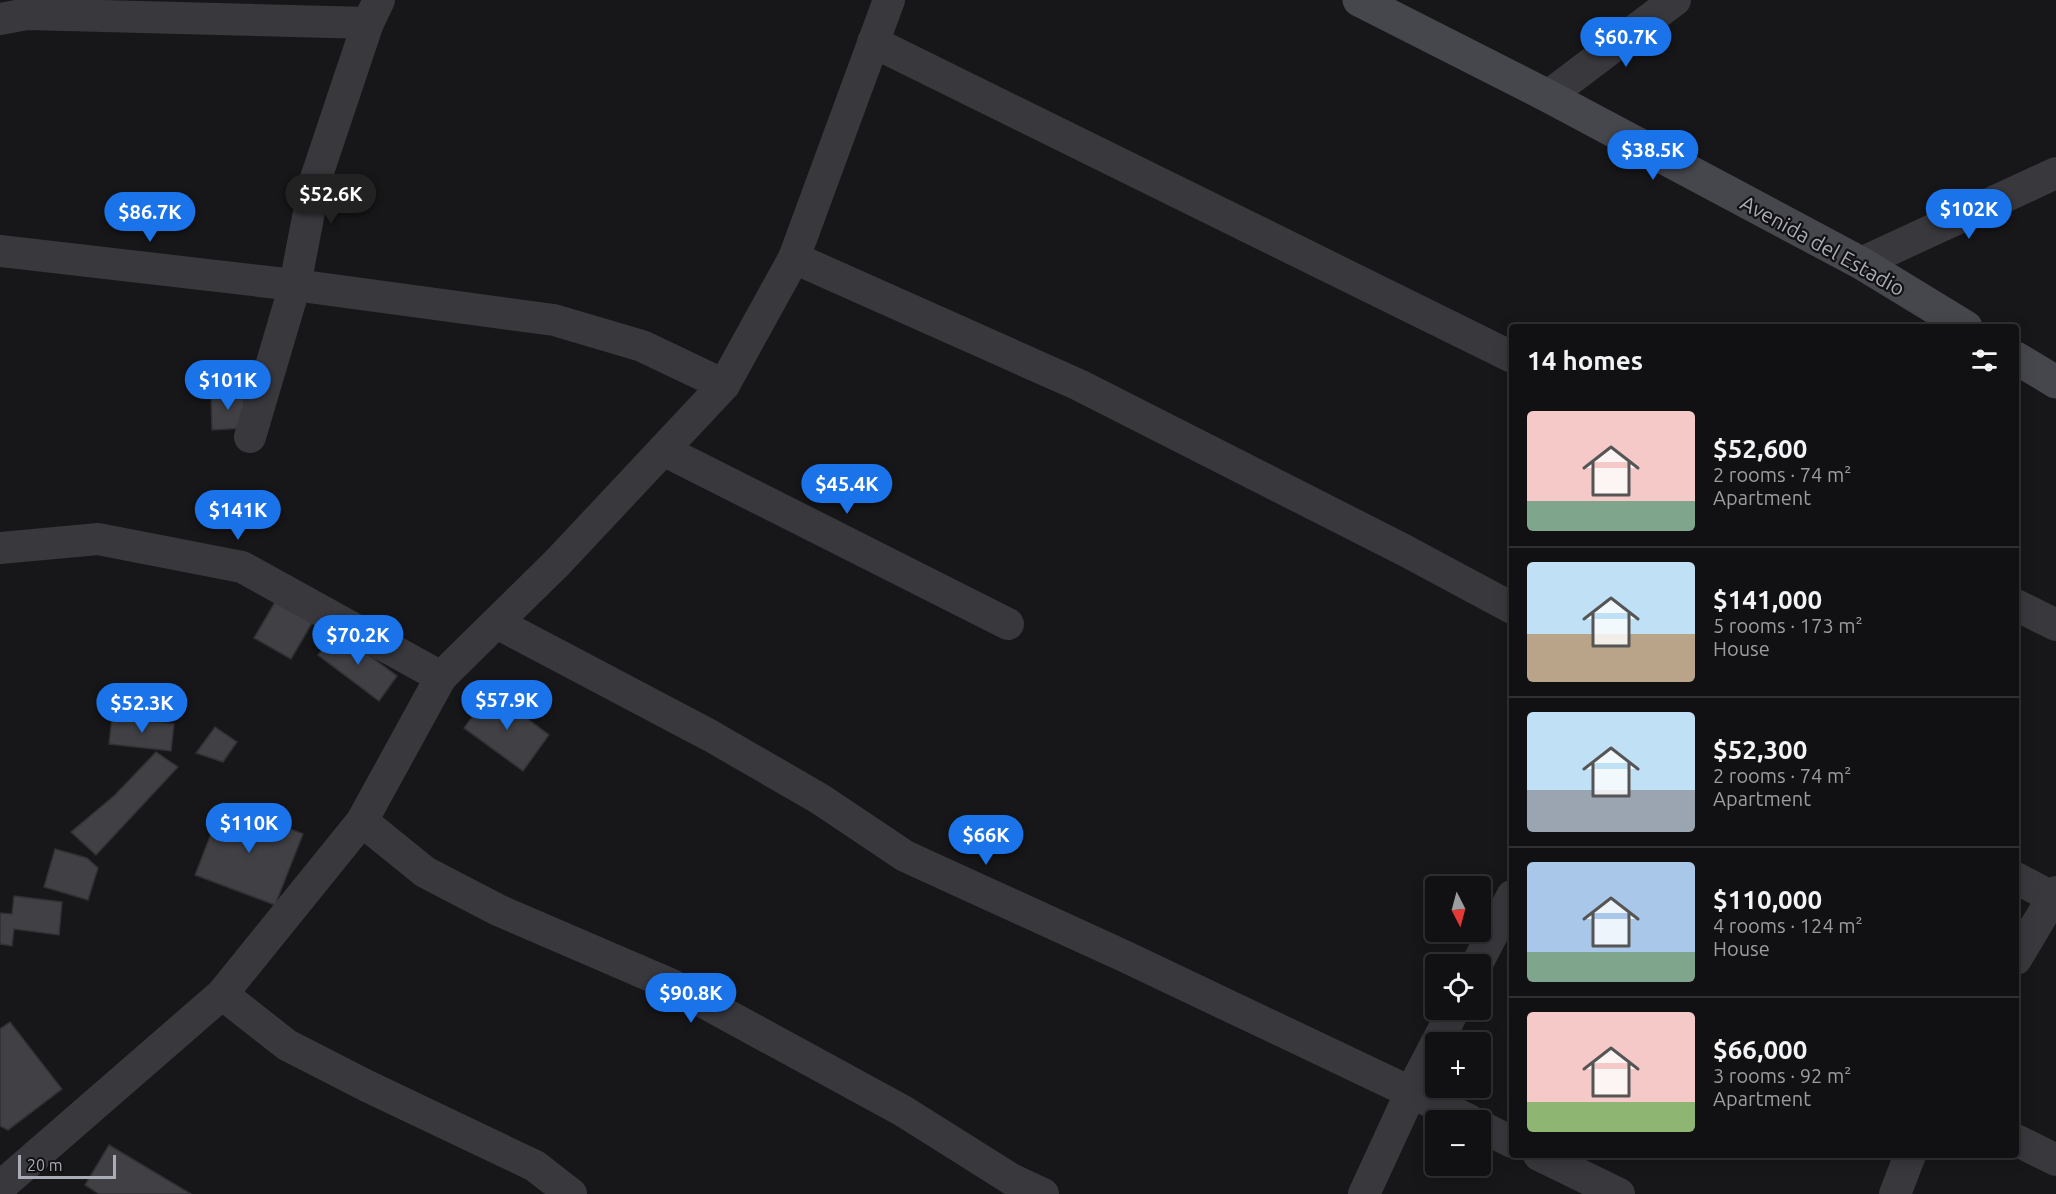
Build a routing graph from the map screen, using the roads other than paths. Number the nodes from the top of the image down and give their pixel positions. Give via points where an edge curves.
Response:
1 (889, 0) edge
2 (1675, 0) edge
3 (1368, 2) edge
4 (373, 11) edge
5 (0, 19) edge
6 (873, 42) junction
7 (1548, 96) junction
8 (2056, 173) edge
9 (0, 251) edge
10 (794, 258) junction
11 (1861, 263) junction
12 (295, 285) junction
13 (1961, 324) edge
14 (1509, 356) edge
15 (2019, 360) edge
16 (2056, 382) edge
17 (724, 386) junction
18 (250, 437) dead end
19 (663, 450) junction
20 (0, 548) edge
21 (1509, 606) edge
22 (2019, 606) edge
23 (497, 623) junction
24 (1008, 624) dead end
25 (2056, 625) edge
26 (441, 677) junction
27 (362, 821) junction
28 (2019, 879) edge
29 (2055, 896) edge
30 (1509, 902) edge
31 (1482, 954) edge
32 (2019, 954) edge
33 (222, 994) junction
34 (1425, 1065) edge
35 (1411, 1092) junction
36 (1448, 1110) edge
37 (1491, 1132) edge
38 (1509, 1140) edge
39 (2019, 1142) edge
40 (1545, 1158) edge
41 (1909, 1158) edge
42 (2056, 1160) edge
43 (0, 1187) edge
44 (571, 1194) edge
45 (1043, 1194) edge
46 (1364, 1194) edge
47 (1619, 1194) edge
48 (1895, 1194) edge

1 - 6 street
2 - 7 street
3 - 7 street, Avenida del Estadio
4 - 5 street via 27,14
4 - 12 street via 315,181
6 - 10 street
6 - 14 street
7 - 11 street, Avenida del Estadio
8 - 11 street
9 - 12 street
10 - 17 street
10 - 21 street via 1079,385
11 - 13 street, Avenida del Estadio
12 - 17 street via 554,320 642,346
12 - 18 street
15 - 16 street
17 - 19 street
19 - 23 street
19 - 24 street
20 - 26 street via 98,539 242,567
22 - 25 street
23 - 26 street
23 - 35 street via 711,736 820,799 905,856
26 - 27 street
27 - 33 street
27 - 45 street via 425,872 498,910 672,985 903,1111 1011,1179
28 - 29 street
29 - 32 street
30 - 31 street
33 - 43 street
33 - 44 street via 287,1045 535,1166
34 - 35 street
35 - 36 street
35 - 46 street
37 - 38 street
39 - 42 street
40 - 47 street
41 - 48 street

